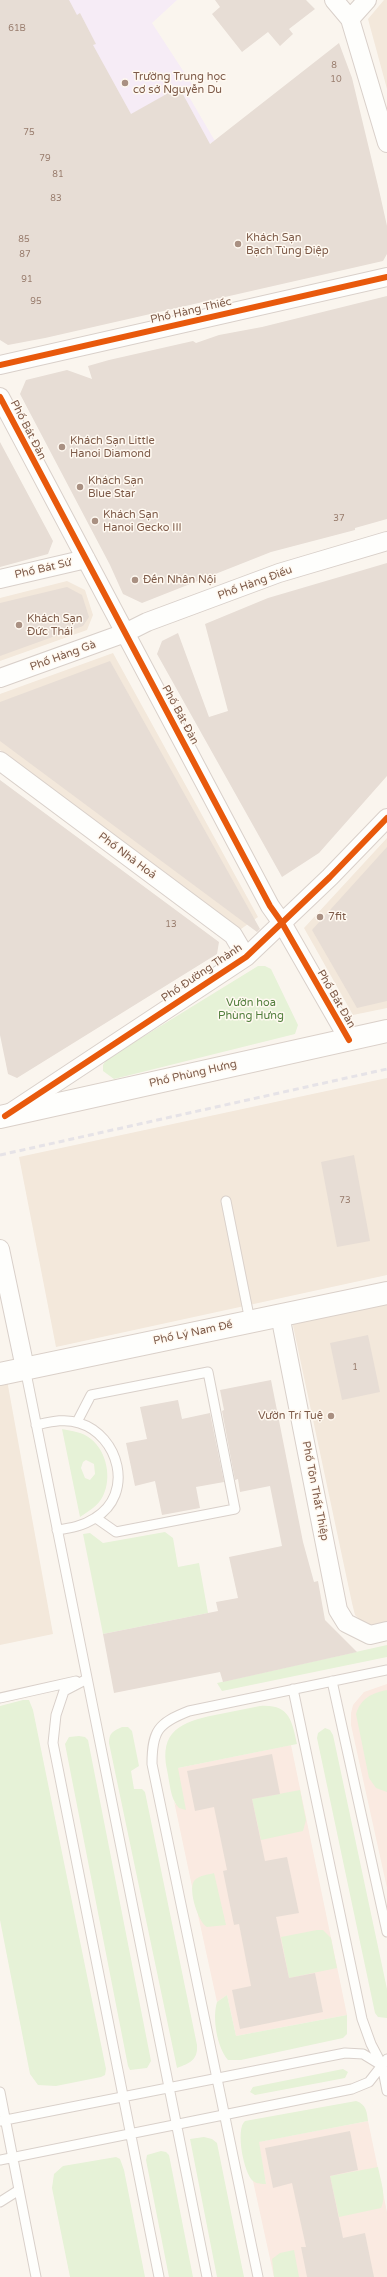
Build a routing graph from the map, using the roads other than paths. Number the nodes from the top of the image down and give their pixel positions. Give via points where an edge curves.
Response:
1 (334, 0) edge
2 (367, 0) edge
3 (350, 19) junction
4 (387, 143) edge
5 (387, 277) edge
6 (0, 365) edge
7 (0, 397) edge
8 (387, 541) edge
9 (86, 559) junction
10 (0, 579) edge
11 (126, 633) junction
12 (0, 678) edge
13 (0, 761) edge
14 (387, 818) edge
15 (282, 923) junction
16 (246, 957) junction
17 (387, 1031) edge
18 (349, 1040) junction
19 (2, 1117) edge
20 (226, 1201) dead end
21 (0, 1249) edge
22 (387, 1293) edge
23 (280, 1315) junction
24 (250, 1321) junction
25 (25, 1368) junction
26 (0, 1374) edge
27 (77, 1422) junction
28 (36, 1425) junction
29 (96, 1518) junction
30 (57, 1530) junction
31 (387, 1631) edge
32 (387, 1670) edge
33 (87, 1679) junction
34 (332, 1681) junction
35 (293, 1689) junction
36 (0, 1698) edge
37 (387, 1932) edge
38 (385, 2063) edge
39 (218, 2078) junction
40 (169, 2087) junction
41 (387, 2091) edge
42 (0, 2092) edge
43 (122, 2097) junction
44 (225, 2115) junction
45 (3, 2121) edge
46 (176, 2125) junction
47 (130, 2134) junction
48 (13, 2157) junction
49 (0, 2160) edge
50 (19, 2190) junction
51 (0, 2202) edge
52 (36, 2277) edge
53 (158, 2277) edge
54 (207, 2277) edge
55 (258, 2277) edge

1 - 3 street
2 - 3 street
3 - 4 street
5 - 6 street, Phố Hàng Thiếc
7 - 9 street, Phố Bát Đàn
8 - 11 street, Phố Hàng Điếu via 279,573 147,622
9 - 10 street, Phố Bát Sứ
9 - 11 street, Phố Bát Đàn
11 - 12 street, Phố Hàng Gà
11 - 15 street, Phố Bát Đàn via 270,906
13 - 16 street, Phố Nhà Hoả via 233,935
14 - 15 street, Phố Đường Thành
15 - 16 street, Phố Đường Thành
15 - 18 street, Phố Bát Đàn
16 - 19 street, Phố Đường Thành
17 - 18 street, Phố Phùng Hưng
18 - 19 street, Phố Phùng Hưng
20 - 24 lane
21 - 25 street
22 - 23 street, Phố Lý Nam Đế
23 - 24 street, Phố Lý Nam Đế
23 - 31 street, Phố Tôn Thất Thiệp via 338,1610 346,1623 370,1634
24 - 25 street, Phố Lý Nam Đế
25 - 26 street, Phố Lý Nam Đế
25 - 28 lane
27 - 28 lane via 60,1420
27 - 29 lane via 94,1429 106,1440 115,1455 118,1472 116,1490 109,1505
27 - 29 lane via 91,1395 208,1372 234,1509 116,1532
28 - 30 lane
29 - 30 lane via 81,1525
30 - 33 lane
32 - 34 lane
33 - 36 lane
33 - 40 lane
33 - 43 lane via 64,1691 56,1715 53,1743
34 - 35 lane
34 - 37 lane
35 - 38 lane via 362,2018 371,2044
35 - 39 lane via 188,1711 170,1719 157,1729 152,1746 152,1764
38 - 39 lane via 363,2054 345,2053
38 - 41 lane
38 - 44 lane via 369,2082 352,2089
39 - 40 lane
39 - 44 lane
40 - 43 lane
40 - 46 lane
42 - 45 lane
43 - 45 lane
43 - 47 lane
44 - 46 lane
44 - 55 lane
45 - 48 lane
46 - 47 lane
46 - 54 lane
47 - 48 lane
47 - 53 lane
48 - 49 lane
48 - 50 lane
50 - 51 lane
50 - 52 lane

